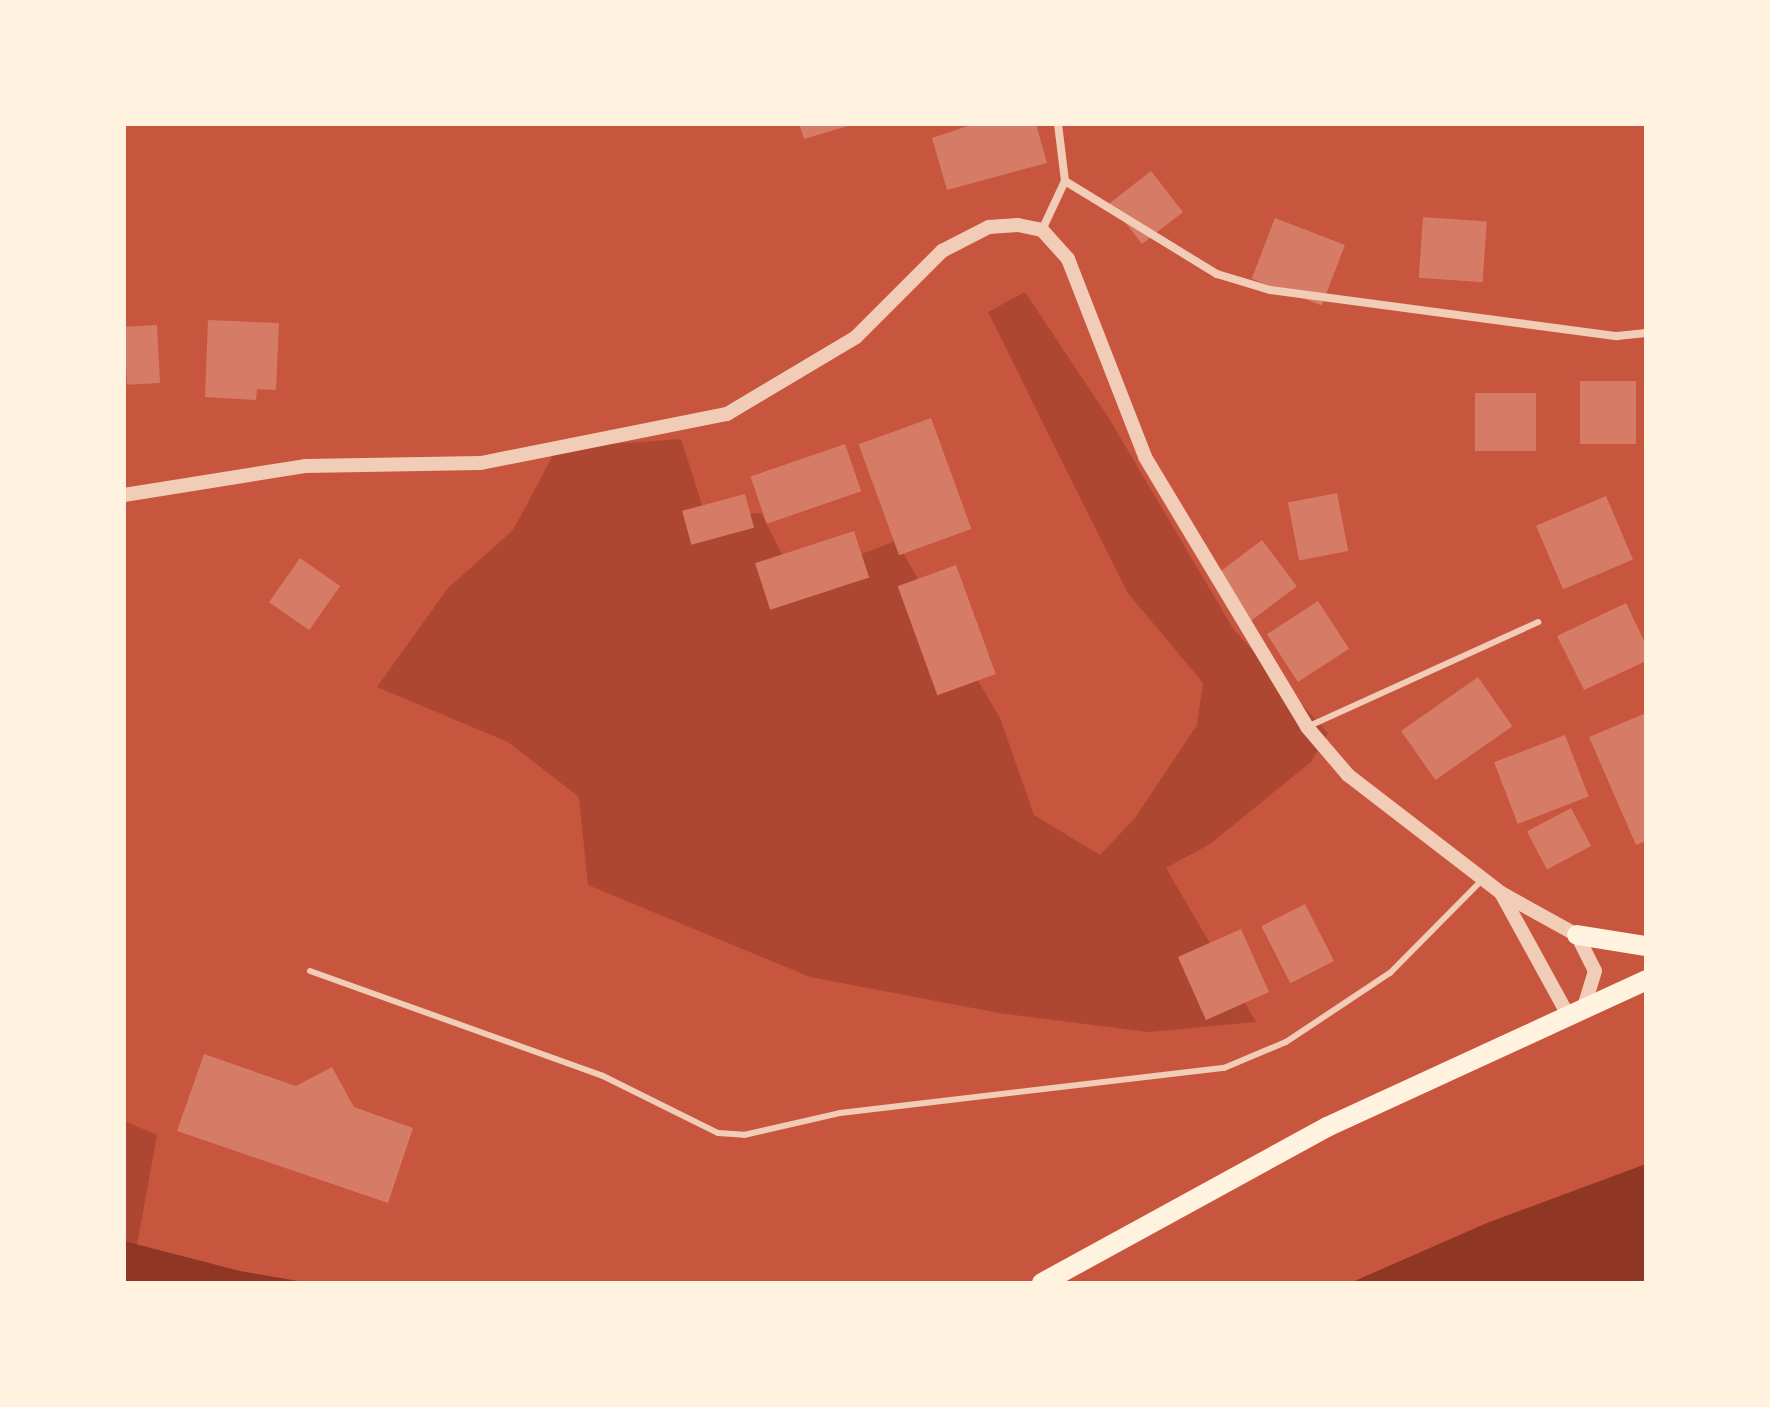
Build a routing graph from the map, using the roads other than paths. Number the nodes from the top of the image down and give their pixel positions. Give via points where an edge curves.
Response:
1 (1058, 124) edge
2 (1065, 181) junction
3 (1042, 230) junction
4 (1646, 333) edge
5 (124, 495) edge
6 (1538, 622) dead end
7 (1307, 727) junction
8 (1484, 878) junction
9 (1501, 893) junction
10 (1577, 935) junction
11 (1646, 946) edge
12 (310, 971) dead end
13 (1646, 980) edge
14 (1576, 1011) junction
15 (1042, 1283) edge

1 - 2 street
2 - 3 street
2 - 4 street via 1217,274 1270,290 1617,336
3 - 5 street via 989,227 942,251 856,337 727,414 481,463 305,466
3 - 7 street via 1068,259 1145,457
6 - 7 lane
7 - 8 street via 1348,775
8 - 9 street
8 - 12 lane via 1390,973 1286,1042 1224,1068 840,1113 744,1135 718,1133 603,1076
9 - 10 street
9 - 14 street
10 - 11 main road
10 - 14 street via 1595,971
13 - 14 main road
14 - 15 main road via 1327,1127

